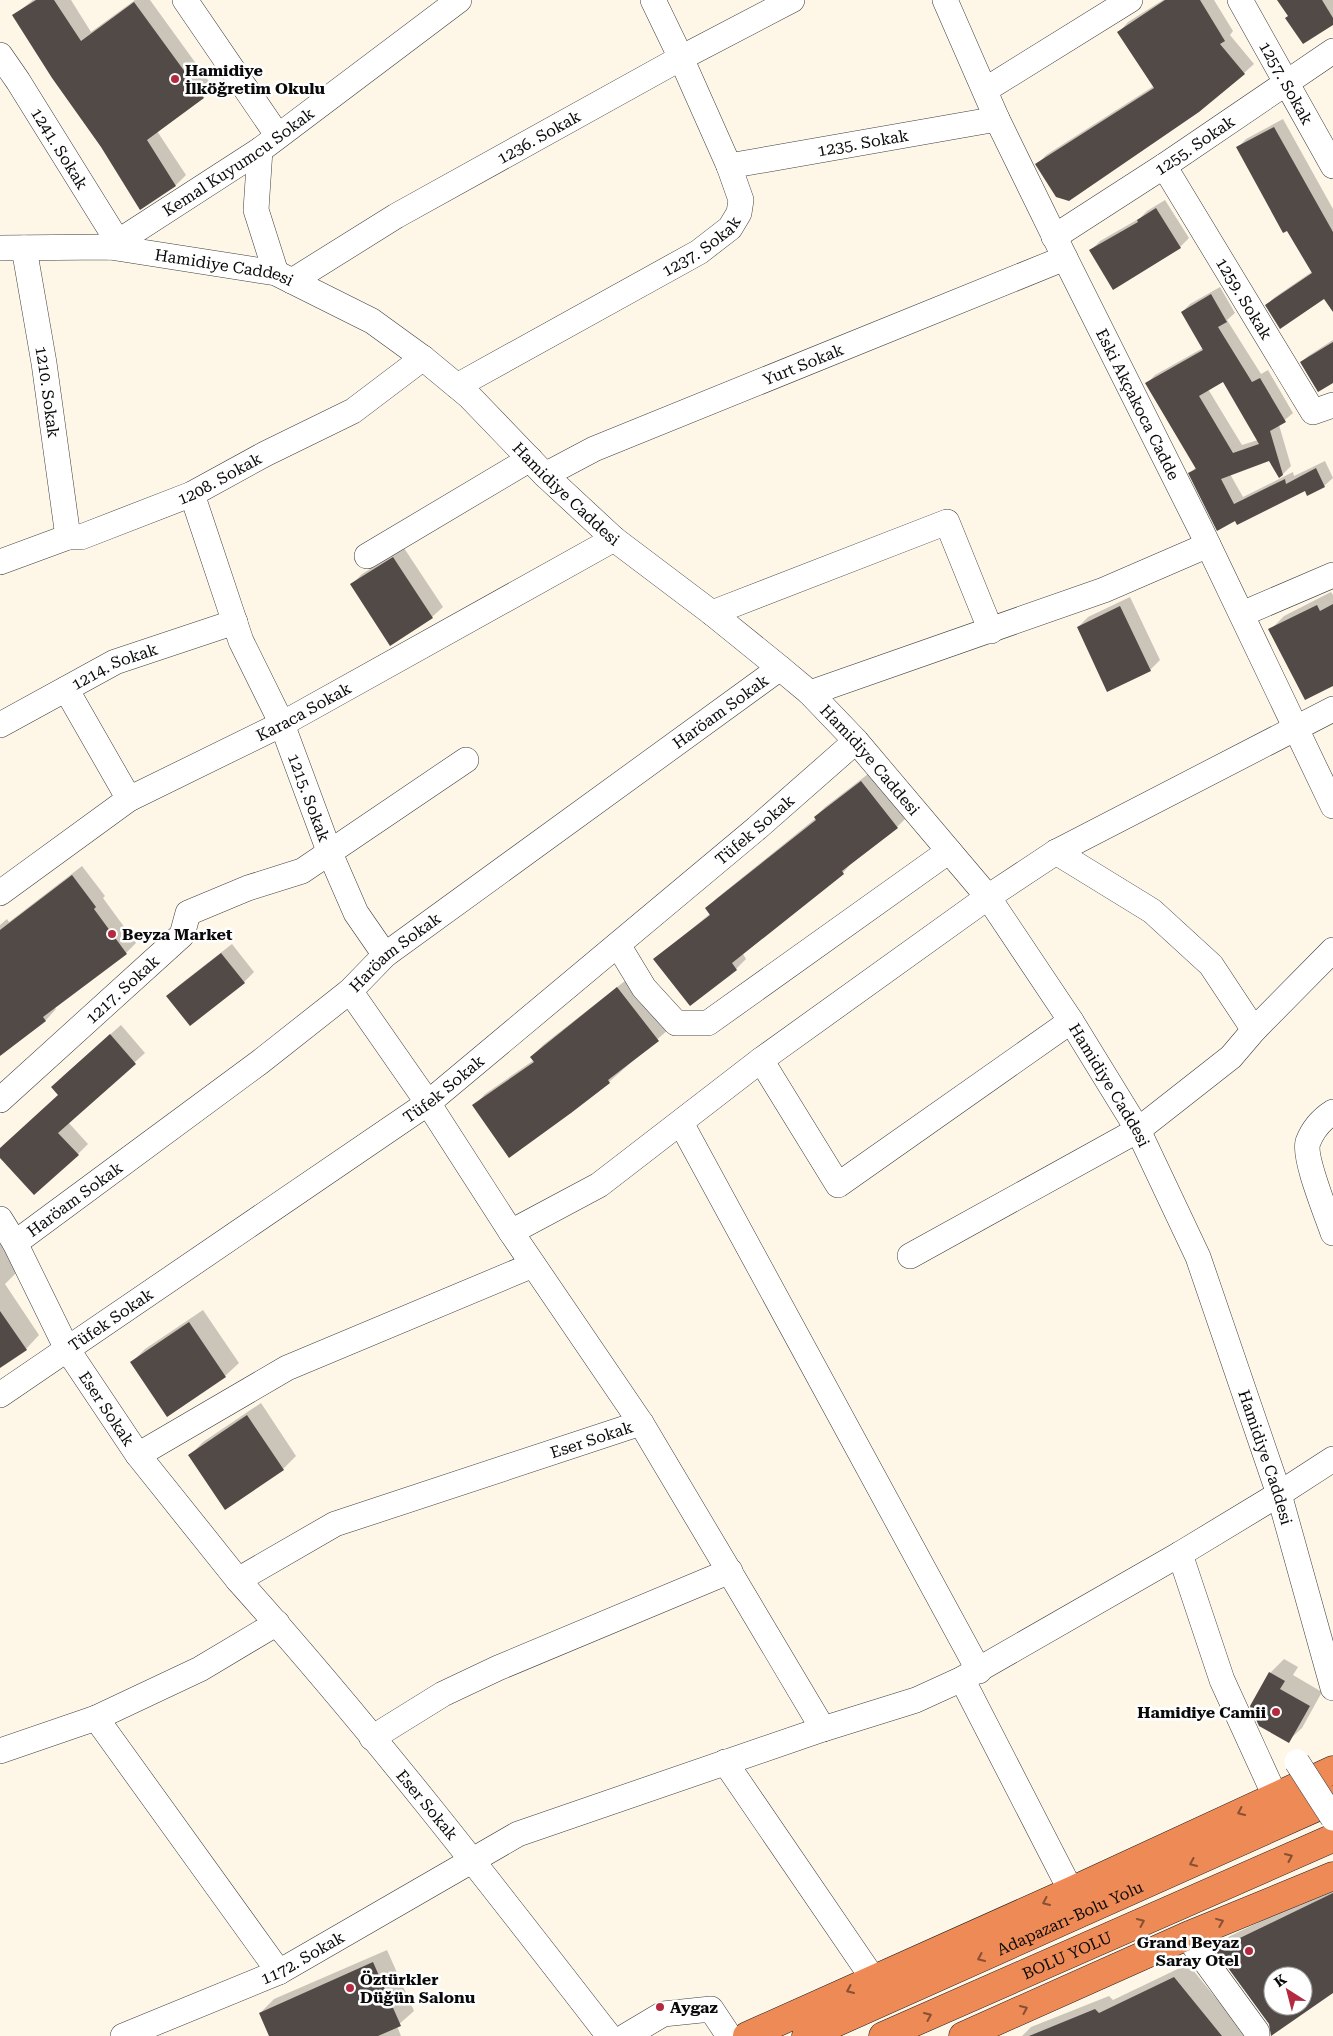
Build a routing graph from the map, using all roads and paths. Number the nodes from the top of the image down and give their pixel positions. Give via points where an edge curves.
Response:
1 (185, 0) edge
2 (459, 0) edge
3 (653, 0) edge
4 (792, 0) edge
5 (945, 0) edge
6 (1130, 0) edge
7 (1240, 0) edge
8 (1333, 51) edge
9 (0, 56) edge
10 (681, 58) junction
11 (1285, 83) junction
12 (985, 90) junction
13 (997, 119) junction
14 (269, 143) junction
15 (729, 166) junction
16 (1164, 166) junction
17 (1333, 166) edge
18 (114, 244) junction
19 (1059, 247) junction
20 (12, 248) edge
21 (284, 277) junction
22 (423, 358) junction
23 (457, 386) junction
24 (1333, 406) edge
25 (537, 467) junction
26 (192, 494) junction
27 (68, 538) junction
28 (614, 539) junction
29 (1208, 545) junction
30 (367, 556) dead end
31 (0, 562) edge
32 (1333, 575) edge
33 (712, 613) junction
34 (1242, 614) junction
35 (235, 622) junction
36 (990, 631) junction
37 (780, 668) junction
38 (66, 689) junction
39 (810, 693) junction
40 (1333, 709) edge
41 (0, 724) edge
42 (282, 724) junction
43 (1296, 728) junction
44 (856, 742) junction
45 (466, 760) dead end
46 (129, 799) junction
47 (1333, 806) edge
48 (949, 851) junction
49 (329, 852) junction
50 (1056, 852) junction
51 (0, 893) edge
52 (988, 897) junction
53 (618, 945) junction
54 (1333, 950) edge
55 (385, 955) junction
56 (350, 991) junction
57 (1071, 1021) junction
58 (1254, 1030) junction
59 (761, 1060) junction
60 (0, 1100) edge
61 (428, 1103) junction
62 (1333, 1112) edge
63 (681, 1123) junction
64 (1138, 1130) junction
65 (0, 1219) edge
66 (511, 1232) junction
67 (1333, 1233) edge
68 (15, 1243) junction
69 (910, 1256) dead end
70 (533, 1265) junction
71 (67, 1349) junction
72 (0, 1395) edge
73 (641, 1423) junction
74 (138, 1455) junction
75 (1333, 1459) edge
76 (1279, 1494) junction
77 (1180, 1554) junction
78 (730, 1572) junction
79 (238, 1580) junction
80 (277, 1623) junction
81 (971, 1675) junction
82 (1333, 1688) edge
83 (96, 1718) junction
84 (823, 1729) junction
85 (372, 1738) junction
86 (0, 1751) edge
87 (726, 1762) junction
88 (1297, 1762) dead end
89 (1333, 1770) edge
90 (1275, 1796) junction
91 (1333, 1800) edge
92 (1333, 1818) edge
93 (1333, 1838) edge
94 (473, 1860) junction
95 (1333, 1876) edge
96 (1071, 1891) junction
97 (1187, 1936) junction
98 (279, 1972) junction
99 (874, 1980) junction
100 (995, 2030) edge
101 (124, 2036) edge
102 (609, 2036) edge
103 (626, 2036) edge
104 (729, 2036) edge
105 (747, 2036) edge
106 (806, 2036) edge
107 (883, 2036) edge
108 (963, 2036) edge
109 (1257, 2036) edge

1 - 14 street
2 - 14 street, Kemal Kuyumcu Sokak
3 - 10 street, 1237. Sokak
4 - 10 street, 1236. Sokak
5 - 12 street, Eski Akçakoca Cadde
6 - 12 street
7 - 11 street, 1257. Sokak
8 - 11 street, 1255. Sokak
9 - 18 street, 1241. Sokak via 18,80
10 - 15 street, 1237. Sokak
10 - 21 street, 1236. Sokak
11 - 16 street, 1255. Sokak
11 - 17 street, 1257. Sokak
12 - 13 street, Eski Akçakoca Cadde
13 - 15 street, 1235. Sokak
13 - 19 street, Eski Akçakoca Cadde
14 - 18 street, Kemal Kuyumcu Sokak
14 - 21 street via 256,210
15 - 23 street, 1237. Sokak via 741,200 739,213 730,228 699,252
16 - 19 street, 1255. Sokak
16 - 24 street, 1259. Sokak via 1312,412
18 - 20 street, Hamidiye Caddesi
18 - 21 street, Hamidiye Caddesi
19 - 25 street, Yurt Sokak via 594,449
19 - 29 street, Eski Akçakoca Cadde
20 - 27 street, 1210. Sokak via 44,362
21 - 22 street, Hamidiye Caddesi via 372,321
22 - 23 street, Hamidiye Caddesi
22 - 26 street, 1208. Sokak via 353,411
23 - 25 street, Hamidiye Caddesi
25 - 28 street, Hamidiye Caddesi
25 - 30 street, Yurt Sokak
26 - 27 street, 1208. Sokak via 81,537
26 - 35 street, 1215. Sokak
27 - 31 street, 1208. Sokak
28 - 33 street, Hamidiye Caddesi
28 - 42 street, Karaca Sokak
29 - 34 street, Eski Akçakoca Cadde
29 - 36 street via 1104,590
32 - 34 street
33 - 36 street via 948,522
33 - 37 street, Hamidiye Caddesi
34 - 43 street, Eski Akçakoca Cadde
35 - 38 street, 1214. Sokak via 115,662
35 - 42 street, 1215. Sokak via 241,641
36 - 39 street
37 - 39 street, Hamidiye Caddesi
37 - 55 street, Haröam Sokak
38 - 41 street, 1214. Sokak
38 - 46 street
39 - 44 street, Hamidiye Caddesi
40 - 43 street
42 - 46 street, Karaca Sokak
42 - 49 street, 1215. Sokak
43 - 47 street, Eski Akçakoca Cadde
43 - 50 street
44 - 48 street, Hamidiye Caddesi
44 - 53 street, Tüfek Sokak
45 - 49 street
46 - 51 street, Karaca Sokak
48 - 52 street, Hamidiye Caddesi
48 - 53 street via 708,1023 676,1023 644,988
49 - 55 street, 1215. Sokak via 356,913
49 - 60 street, 1217. Sokak via 302,870 188,913 182,935
50 - 52 street
50 - 58 street via 1152,911 1211,965
52 - 57 street, Hamidiye Caddesi
52 - 59 street
53 - 61 street, Tüfek Sokak
54 - 58 street
55 - 56 street, Haröam Sokak
56 - 61 street
56 - 68 street, Haröam Sokak via 260,1062
57 - 59 street via 838,1186
57 - 64 street, Hamidiye Caddesi
58 - 64 street via 1231,1057
59 - 63 street
61 - 66 street
61 - 71 street, Tüfek Sokak
62 - 67 street via 1321,1120 1308,1143 1308,1160
63 - 66 street via 599,1185
63 - 81 street
64 - 69 street
64 - 76 street, Hamidiye Caddesi via 1198,1257
65 - 68 street, Eser Sokak
66 - 70 street
68 - 71 street, Eser Sokak
70 - 73 street
70 - 74 street via 288,1368
71 - 72 street, Tüfek Sokak
71 - 74 street, Eser Sokak
73 - 78 street
73 - 79 street, Eser Sokak via 335,1524
74 - 79 street, Eser Sokak
75 - 76 street, 1172. Sokak
76 - 77 street, 1172. Sokak
76 - 82 street, Hamidiye Caddesi
77 - 81 street, 1172. Sokak
77 - 90 street via 1222,1680
78 - 84 street
78 - 85 street via 498,1668 451,1690
79 - 80 street, Eser Sokak
80 - 83 street via 200,1669
80 - 85 street, Eser Sokak
81 - 84 street, 1172. Sokak via 916,1700
81 - 96 street
83 - 86 street
83 - 98 street
84 - 87 street, 1172. Sokak
85 - 94 street, Eser Sokak
87 - 94 street, 1172. Sokak via 518,1834
87 - 99 street
88 - 92 street, bridge
89 - 90 highway
90 -> 96 highway
91 -> 106 highway, Adapazarı-Bolu Yolu
107 -> 93 highway, BOLU YOLU
94 - 98 street, 1172. Sokak
94 - 102 street, Eser Sokak
97 -> 95 highway
96 -> 99 highway
100 -> 97 highway
97 - 109 street
98 - 101 street, 1172. Sokak
99 -> 105 highway
100 - 108 highway
103 - 104 street via 663,2014 712,2009

